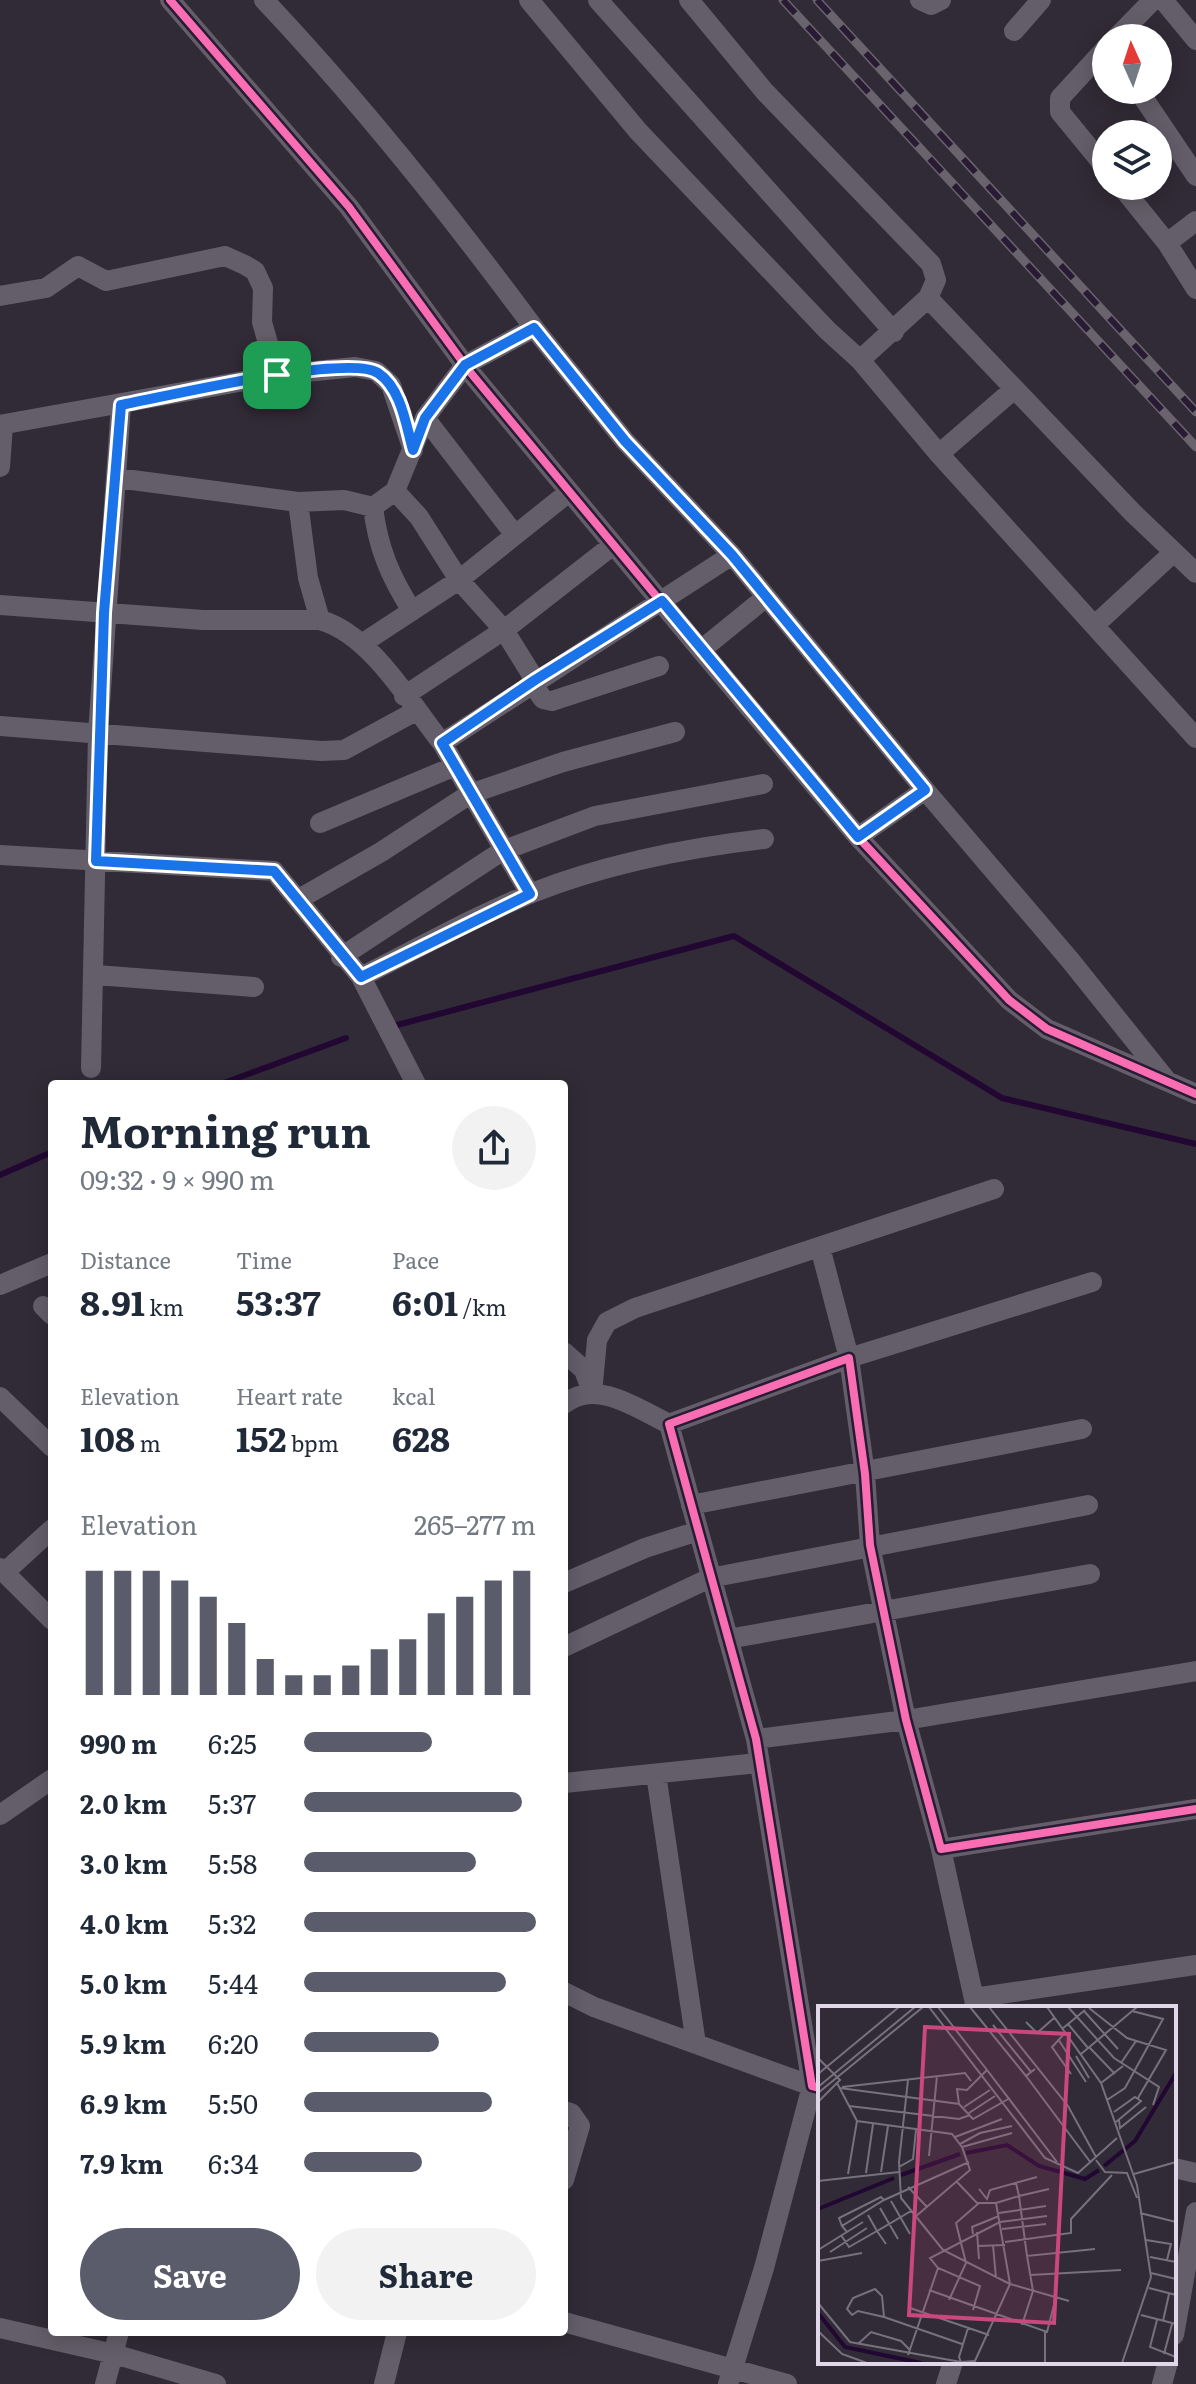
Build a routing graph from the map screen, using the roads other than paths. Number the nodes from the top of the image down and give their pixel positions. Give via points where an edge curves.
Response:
1 (170, 0) edge
2 (264, 0) edge
3 (529, 0) edge
4 (598, 0) edge
5 (689, 0) edge
6 (920, 0) edge
7 (941, 0) edge
8 (1041, 0) edge
9 (1153, 0) edge
10 (1163, 0) edge
11 (1130, 24) edge
12 (1014, 31) dead end
13 (1196, 40) edge
14 (1092, 63) edge
15 (1147, 104) edge
16 (1092, 151) edge
17 (1196, 176) edge
18 (1132, 200) edge
19 (1196, 221) edge
20 (1167, 243) junction
21 (1196, 289) edge
22 (0, 296) edge
23 (928, 298) junction
24 (534, 328) junction
25 (894, 332) junction
26 (860, 360) junction
27 (465, 365) junction
28 (277, 375) junction
29 (1013, 390) junction
30 (121, 405) junction
31 (425, 418) junction
32 (1, 425) edge
33 (413, 450) junction
34 (939, 454) junction
35 (0, 467) edge
36 (117, 478) junction
37 (395, 491) junction
38 (569, 492) junction
39 (298, 502) junction
40 (373, 507) junction
41 (515, 535) junction
42 (613, 545) junction
43 (1174, 552) junction
44 (732, 555) junction
45 (1196, 573) edge
46 (459, 580) junction
47 (765, 598) junction
48 (662, 601) junction
49 (0, 605) edge
50 (412, 611) junction
51 (104, 613) junction
52 (320, 620) junction
53 (1096, 624) junction
54 (504, 630) junction
55 (363, 643) junction
56 (701, 650) junction
57 (659, 666) dead end
58 (533, 681) junction
59 (410, 703) junction
60 (0, 726) edge
61 (675, 732) dead end
62 (98, 733) junction
63 (1196, 738) edge
64 (442, 743) junction
65 (455, 766) junction
66 (763, 784) dead end
67 (925, 790) junction
68 (470, 794) junction
69 (320, 823) dead end
70 (858, 837) junction
71 (764, 839) dead end
72 (502, 851) junction
73 (0, 855) edge
74 (96, 861) junction
75 (530, 894) junction
76 (299, 899) junction
77 (341, 957) junction
78 (96, 975) junction
79 (361, 977) junction
80 (254, 987) dead end
81 (91, 1068) dead end
82 (414, 1080) edge
83 (1169, 1084) junction
84 (1196, 1094) edge
85 (994, 1189) dead end
86 (820, 1247) junction
87 (48, 1265) edge
88 (1092, 1282) dead end
89 (0, 1285) edge
90 (568, 1356) edge
91 (849, 1358) junction
92 (592, 1393) junction
93 (0, 1397) edge
94 (568, 1401) edge
95 (669, 1424) junction
96 (1082, 1429) dead end
97 (48, 1443) edge
98 (865, 1474) junction
99 (691, 1505) junction
100 (1088, 1505) dead end
101 (698, 1531) junction
102 (48, 1532) edge
103 (870, 1545) junction
104 (2, 1570) edge
105 (1090, 1574) dead end
106 (710, 1578) junction
107 (568, 1581) edge
108 (884, 1613) junction
109 (48, 1616) edge
110 (728, 1639) junction
111 (568, 1645) edge
112 (1196, 1671) edge
113 (906, 1720) junction
114 (756, 1739) junction
115 (758, 1763) junction
116 (656, 1774) junction
117 (48, 1782) edge
118 (568, 1783) edge
119 (1196, 1809) edge
120 (0, 1815) edge
121 (941, 1849) junction
122 (1196, 1965) edge
123 (568, 1994) edge
124 (975, 2003) edge
125 (696, 2044) junction
126 (816, 2087) edge
127 (568, 2112) edge
128 (568, 2166) edge
129 (1176, 2168) edge
130 (1196, 2173) edge
131 (1196, 2212) edge
132 (568, 2323) edge
133 (1176, 2324) edge
134 (0, 2328) edge
135 (118, 2336) edge
136 (396, 2336) edge
137 (114, 2354) junction
138 (952, 2364) edge
139 (1167, 2364) edge
140 (732, 2378) edge
141 (105, 2384) edge
142 (216, 2384) edge
143 (384, 2384) edge
144 (787, 2384) edge
145 (946, 2384) edge
146 (1162, 2384) edge

1 - 27 street via 349,207
2 - 24 street via 343,84 448,211
3 - 26 street via 638,131
4 - 25 street
5 - 23 street via 765,92 931,264 936,280
6 - 7 street via 931,5
8 - 12 street
9 - 11 street
10 - 13 street
14 - 16 street via 1059,105
15 - 17 street
18 - 20 street
19 - 20 street
20 - 21 street
22 - 28 street via 46,288 78,266 106,281 225,256 255,271 263,288 262,322
23 - 25 street
23 - 29 street
24 - 27 street
24 - 44 street via 625,441
25 - 26 street
26 - 34 street
27 - 31 street
27 - 38 street
28 - 30 street
28 - 33 street via 355,367 376,371 391,385
29 - 34 street
29 - 43 street
30 - 32 street
30 - 36 street
31 - 33 street
31 - 41 street
32 - 35 street
33 - 37 street
34 - 53 street
36 - 39 street
36 - 51 street
37 - 40 street
37 - 46 street via 419,517
38 - 41 street
38 - 42 street
39 - 40 street via 344,500
39 - 52 street via 308,578
40 - 50 street via 377,543
41 - 46 street
42 - 48 street
42 - 54 street
43 - 45 street
43 - 53 street
44 - 47 street
44 - 48 street
46 - 50 street
46 - 54 street
47 - 56 street
47 - 67 street
48 - 56 street
48 - 58 street
49 - 51 street
50 - 55 street
51 - 52 street
51 - 62 street
52 - 55 street
53 - 63 street
54 - 58 street
54 - 59 street
55 - 59 street
56 - 70 street
57 - 58 street via 552,701 543,699
58 - 64 street
59 - 62 street via 368,739 333,750
59 - 64 street
60 - 62 street
61 - 68 street
62 - 74 street
64 - 65 street
65 - 68 street
65 - 69 street
66 - 72 street via 595,816
67 - 70 street
67 - 83 street
68 - 72 street
68 - 76 street
70 - 83 street via 1009,1000 1047,1029
71 - 75 street via 693,847
72 - 75 street
72 - 77 street
73 - 74 street
74 - 76 street via 274,871
74 - 78 street
75 - 79 street
76 - 77 street
77 - 79 street
78 - 80 street
78 - 81 street
79 - 82 street
83 - 84 street
85 - 86 street
86 - 91 street
86 - 92 street via 607,1322 597,1340
87 - 89 street
88 - 91 street
90 - 92 street via 584,1370
91 - 95 street
91 - 98 street
92 - 94 street
92 - 95 street
93 - 97 street
95 - 99 street
96 - 98 street
98 - 99 street
98 - 103 street
99 - 101 street
100 - 103 street
101 - 106 street
101 - 107 street
102 - 104 street
103 - 106 street
103 - 108 street
104 - 109 street
105 - 108 street
106 - 110 street
106 - 111 street
108 - 110 street
108 - 113 street
110 - 114 street
112 - 113 street
113 - 114 street
113 - 121 street
114 - 115 street
115 - 116 street
115 - 126 street
116 - 118 street
116 - 125 street
117 - 120 street
119 - 121 street
121 - 124 street
122 - 124 street
123 - 125 street
125 - 126 street
126 - 140 street
127 - 128 street via 580,2126
129 - 130 street
131 - 133 street
132 - 140 street
134 - 137 street
135 - 137 street
136 - 143 street
137 - 141 street
137 - 142 street
138 - 145 street
139 - 146 street
140 - 144 street

